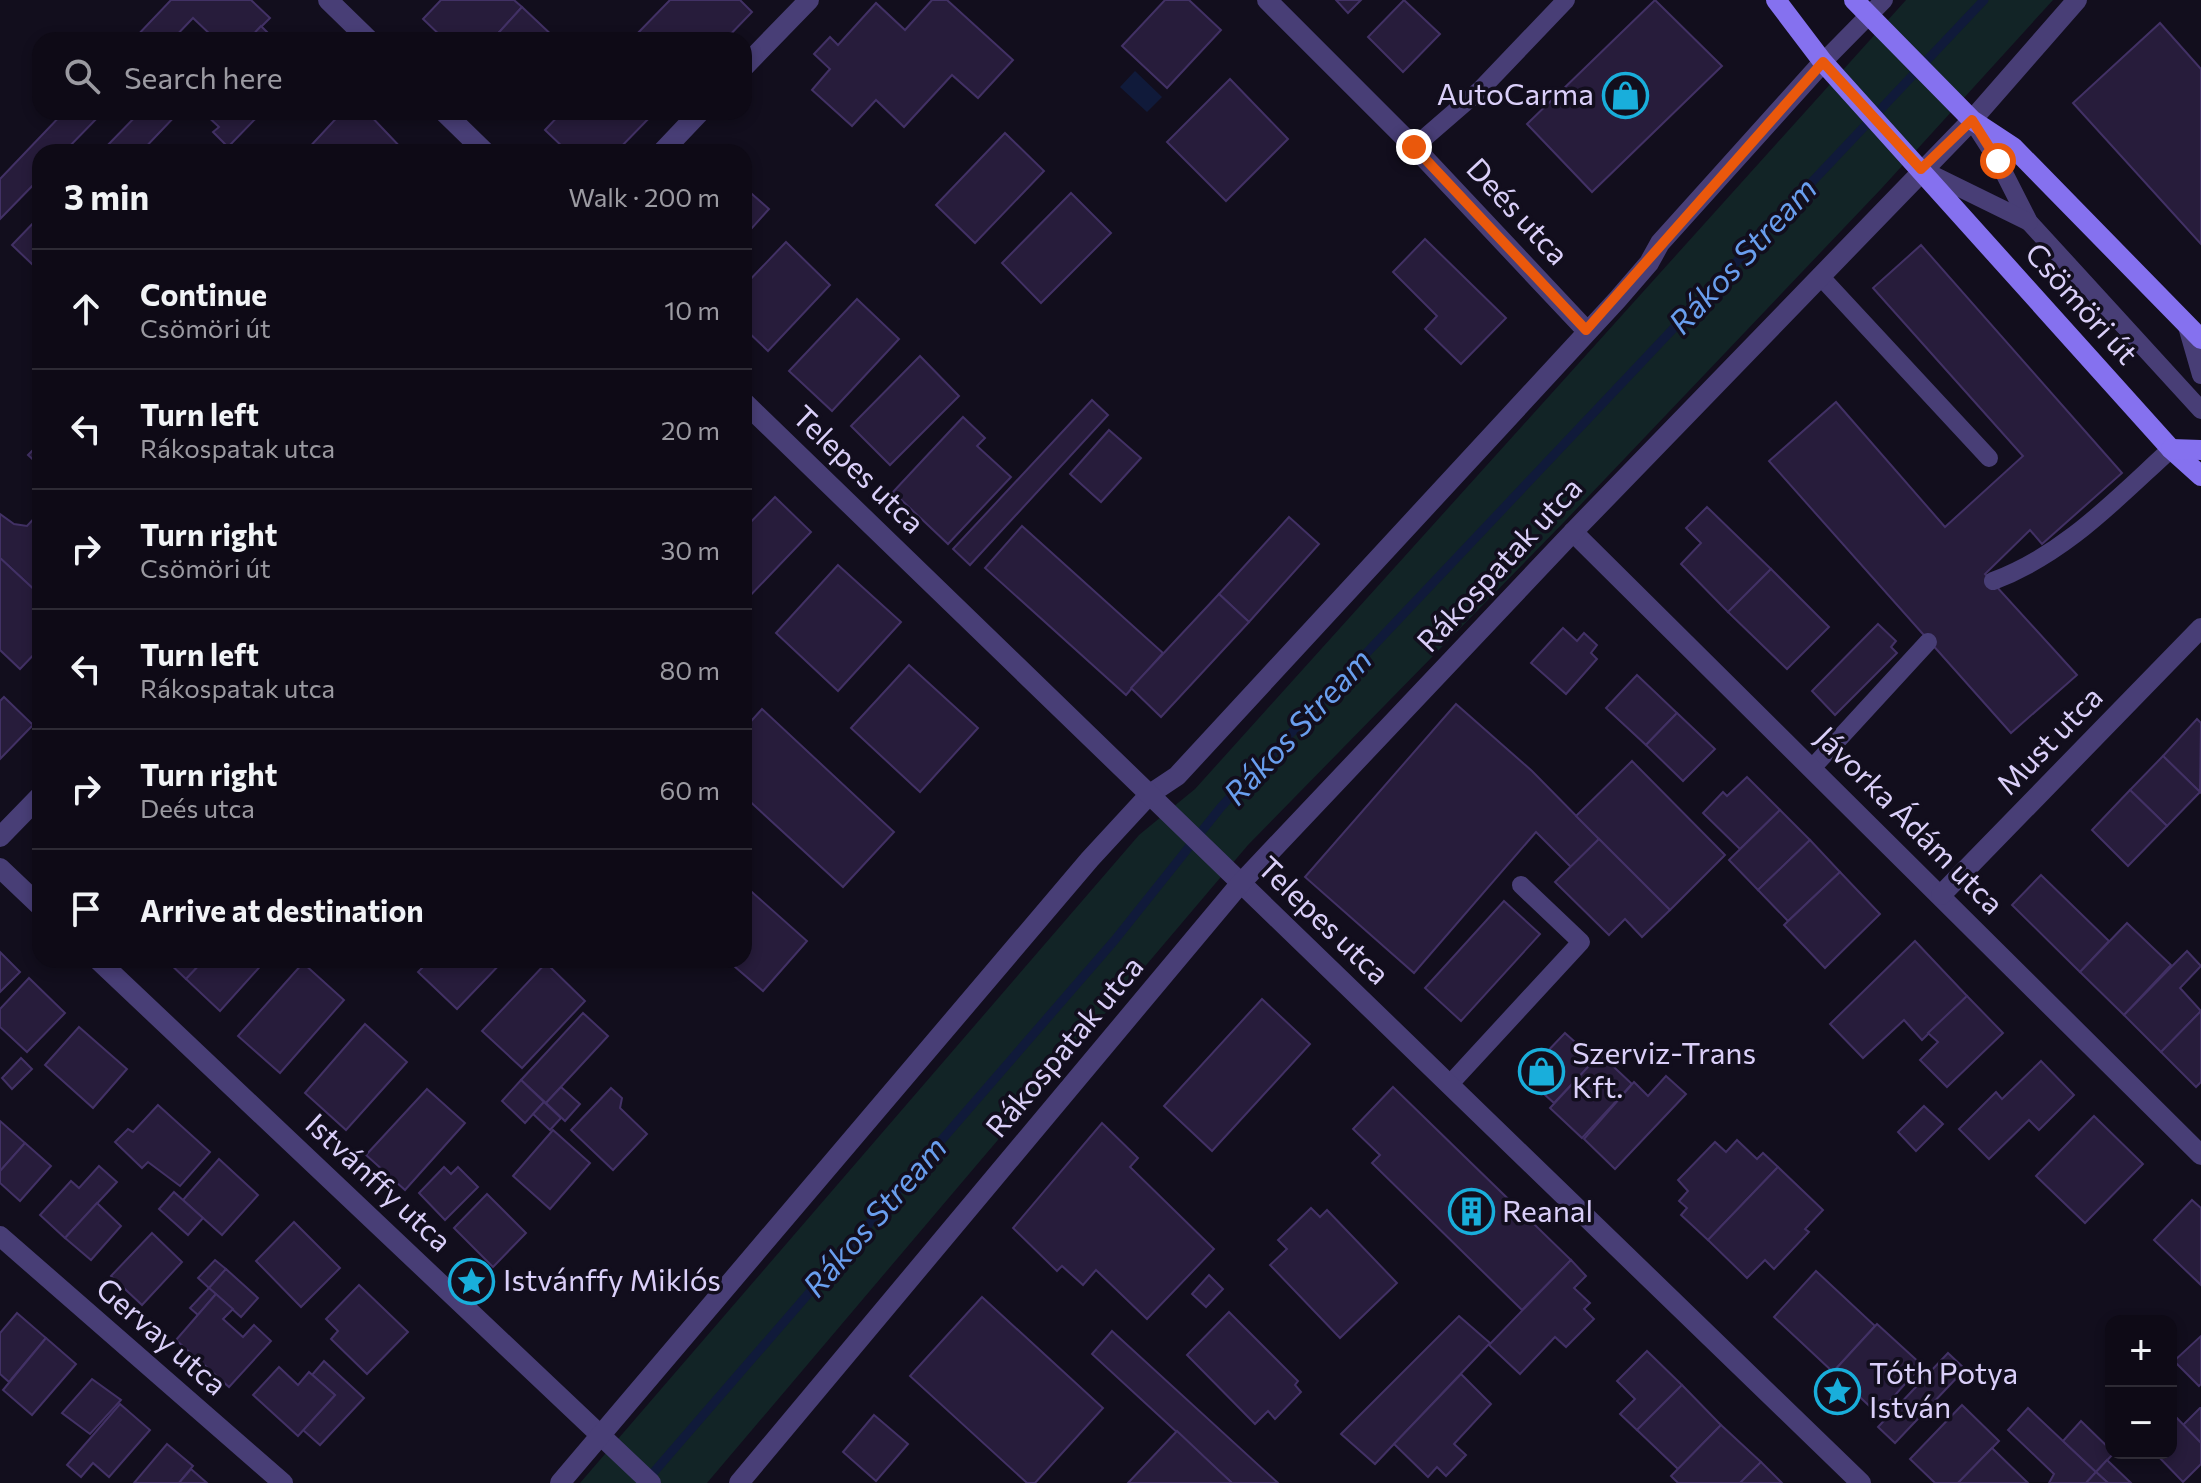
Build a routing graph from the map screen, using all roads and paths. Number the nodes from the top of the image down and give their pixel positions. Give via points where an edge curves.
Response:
1 (328, 0) edge
2 (1267, 0) edge
3 (1566, 0) edge
4 (1776, 0) edge
5 (1854, 0) edge
6 (2077, 0) edge
7 (797, 4) edge
8 (1877, 7) edge
9 (361, 32) edge
10 (752, 57) edge
11 (1823, 62) junction
12 (452, 120) edge
13 (692, 120) edge
14 (1972, 120) junction
15 (477, 144) edge
16 (670, 144) edge
17 (1414, 147) junction
18 (1921, 169) junction
19 (2029, 222) junction
20 (1820, 276) junction
21 (2186, 323) junction
22 (1586, 330) junction
23 (2201, 339) edge
24 (2201, 375) edge
25 (752, 410) edge
26 (2201, 410) edge
27 (2171, 449) junction
28 (2201, 450) edge
29 (1989, 458) dead end
30 (2201, 476) edge
31 (1573, 532) junction
32 (1993, 581) dead end
33 (2201, 628) edge
34 (1928, 642) dead end
35 (1813, 767) junction
36 (1150, 794) junction
37 (32, 804) edge
38 (0, 837) edge
39 (0, 868) edge
40 (1240, 884) junction
41 (1521, 885) dead end
42 (1941, 895) junction
43 (32, 898) edge
44 (107, 968) edge
45 (1449, 1085) junction
46 (2201, 1155) edge
47 (0, 1236) edge
48 (602, 1433) junction
49 (283, 1483) edge
50 (560, 1483) edge
51 (651, 1483) edge
52 (739, 1483) edge
53 (1861, 1483) edge

1 - 9 street
2 - 17 street, Deés utca
3 - 17 lane via 1481,89
4 - 11 main road, Csömöri út
5 - 8 main road, Csömöri út
6 - 14 street, Rákospatak utca
7 - 10 street
8 - 11 lane
8 - 14 main road, Csömöri út
11 - 18 main road, Csömöri út
11 - 22 street
12 - 15 street
13 - 16 street
14 - 18 street, Rákospatak utca
14 - 19 lane, Csömöri út
14 - 21 main road, Csömöri út via 2013,147
17 - 22 street, Deés utca
18 - 19 lane, Csömöri út
18 - 20 street, Rákospatak utca
18 - 27 main road, Csömöri út
19 - 26 lane, Csömöri út
20 - 29 lane
20 - 31 street, Rákospatak utca
21 - 23 main road, Csömöri út
21 - 24 lane, Csömöri út
22 - 36 street via 1177,776
25 - 36 street, Telepes utca
27 - 28 main road
27 - 30 main road, Csömöri út
27 - 32 lane via 2068,543 2030,567
31 - 35 street, Jávorka Ádám utca
31 - 40 street, Rákospatak utca
33 - 42 street, Must utca
34 - 35 lane
35 - 42 street, Jávorka Ádám utca
36 - 40 street, Telepes utca
36 - 48 street
37 - 38 street
39 - 43 street
40 - 45 street, Telepes utca
40 - 52 street, Rákospatak utca
41 - 45 lane via 1581,942
42 - 46 street, Jávorka Ádám utca
44 - 48 street, Istvánffy utca
45 - 53 street, Telepes utca
47 - 49 street, Gervay utca
48 - 50 street
48 - 51 street, Istvánffy utca

